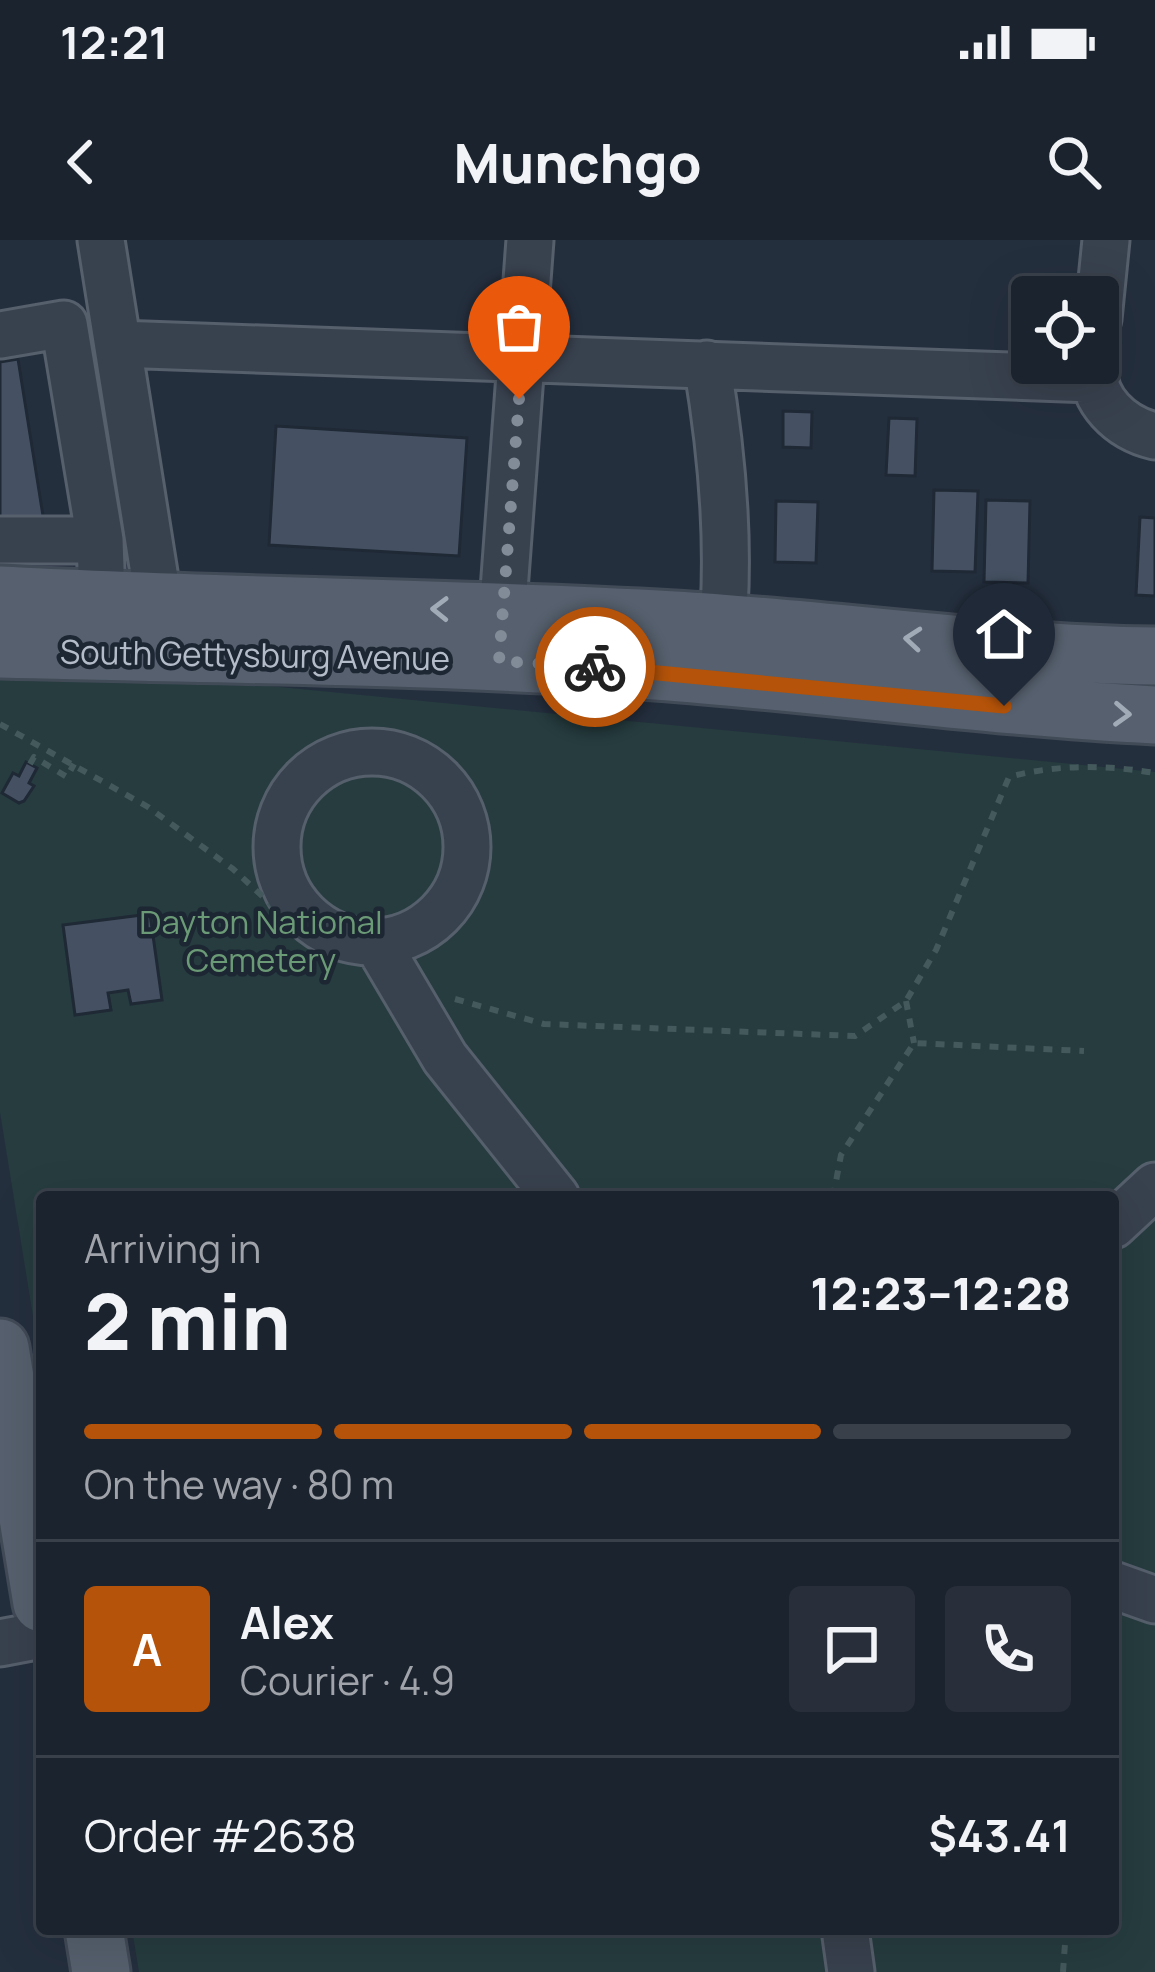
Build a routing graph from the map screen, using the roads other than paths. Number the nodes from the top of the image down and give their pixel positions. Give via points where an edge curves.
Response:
1 (101, 240) edge
2 (530, 240) edge
3 (1106, 240) edge
4 (1102, 276) edge
5 (0, 335) edge
6 (118, 344) junction
7 (522, 356) junction
8 (707, 364) junction
9 (1011, 370) edge
10 (1099, 384) edge
11 (1155, 436) edge
12 (0, 540) edge
13 (100, 540) junction
14 (0, 596) edge
15 (102, 601) junction
16 (159, 604) junction
17 (501, 635) junction
18 (0, 649) edge
19 (720, 650) junction
20 (1155, 656) edge
21 (1155, 716) edge
22 (377, 943) junction
23 (1155, 1186) edge
24 (551, 1191) edge
25 (1119, 1219) edge
26 (0, 1350) edge
27 (36, 1567) edge
28 (1119, 1588) edge
29 (1155, 1600) edge
30 (36, 1636) edge
31 (0, 1643) edge
32 (95, 1935) edge
33 (846, 1935) edge
34 (101, 1972) edge
35 (851, 1972) edge

1 - 6 street
2 - 7 street
3 - 4 street
5 - 13 street via 64,324
6 - 7 street
6 - 16 street
7 - 8 street
7 - 17 street
8 - 9 street
8 - 19 street via 722,449
10 - 11 street via 1113,417
12 - 13 street
13 - 15 street
14 - 15 main road, South Gettysburg Avenue
15 - 16 main road, South Gettysburg Avenue
17 -> 16 main road, South Gettysburg Avenue
17 - 18 main road, South Gettysburg Avenue
17 - 19 main road, South Gettysburg Avenue
20 -> 19 main road, South Gettysburg Avenue
19 -> 21 main road, South Gettysburg Avenue via 926,700
22 - 22 street via 436,919 466,863 456,800 436,775 378,750 316,767 280,819 276,851 282,883 299,910 321,929
22 - 24 street via 445,1058
23 - 25 street
26 - 27 main road
28 - 29 street
30 - 31 street
32 - 34 main road
33 - 35 street

